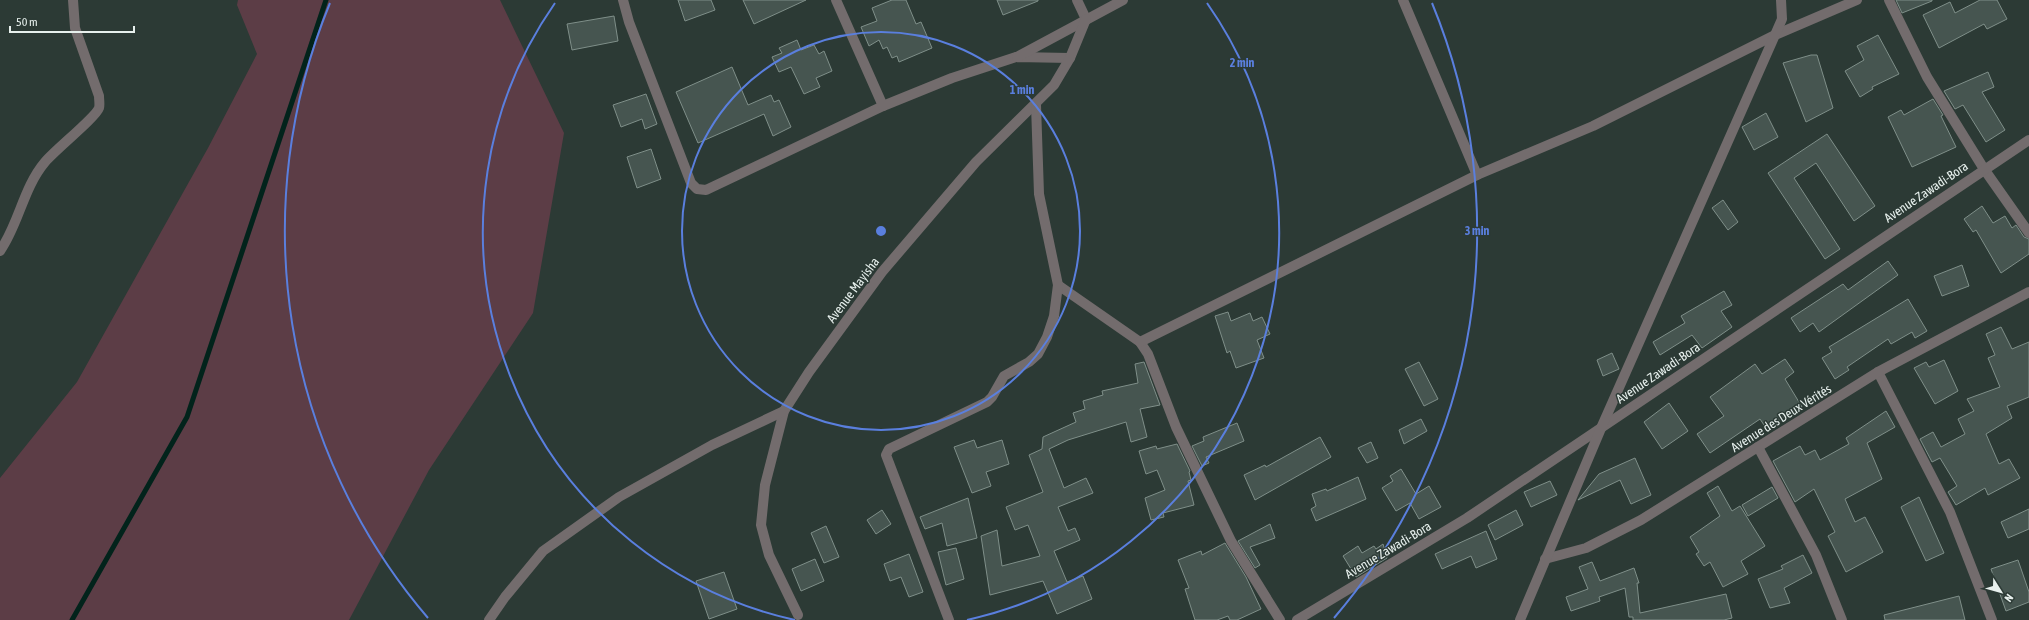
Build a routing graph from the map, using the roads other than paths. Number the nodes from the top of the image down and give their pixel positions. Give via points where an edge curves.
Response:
1 (73, 0) edge
2 (623, 0) edge
3 (836, 0) edge
4 (1077, 0) edge
5 (1123, 0) edge
6 (1403, 0) edge
7 (1781, 0) edge
8 (1857, 0) edge
9 (1889, 0) edge
10 (1086, 19) junction
11 (1775, 35) junction
12 (1016, 57) junction
13 (1070, 58) junction
14 (1036, 104) junction
15 (883, 106) junction
16 (2029, 140) edge
17 (1984, 169) junction
18 (1477, 175) junction
19 (2029, 233) edge
20 (0, 251) edge
21 (1058, 285) junction
22 (2029, 292) edge
23 (1140, 342) junction
24 (1878, 372) junction
25 (784, 411) junction
26 (1602, 426) junction
27 (1758, 447) junction
28 (1545, 559) junction
29 (798, 615) dead end
30 (490, 620) edge
31 (948, 620) edge
32 (1280, 620) edge
33 (1297, 620) edge
34 (1520, 620) edge
35 (1842, 620) edge
36 (1992, 620) edge

1 - 20 street via 75,28 99,96 100,107 95,115 57,148 35,176 8,240
2 - 15 street via 628,22 691,183 697,189 706,190
3 - 15 street
4 - 10 street
5 - 10 street
6 - 18 street
7 - 11 street via 1782,18
8 - 11 street
9 - 17 street via 1927,78
10 - 12 street
10 - 13 street, Avenue Mayisha
11 - 18 street via 1593,126
11 - 26 street
12 - 13 street
12 - 15 street via 952,78
13 - 14 street, Avenue Mayisha via 1054,85
14 - 21 street via 1040,194
14 - 25 street, Avenue Mayisha via 976,162 882,272 809,372
16 - 17 street, Avenue Zawadi-Bora
17 - 19 street
17 - 26 street, Avenue Zawadi-Bora
18 - 23 street
21 - 23 street
21 - 31 street via 1051,326 1038,354 1004,376 992,397 980,406 887,452 886,457
22 - 24 street, Avenue des Deux Vérités
23 - 32 street via 1148,354 1176,427 1231,541
24 - 27 street, Avenue des Deux Vérités
24 - 36 street via 1950,512
25 - 29 street, Avenue Mayisha via 765,485 761,524 769,555
25 - 30 street via 712,444 619,497 543,551 504,597
26 - 28 street
26 - 33 street, Avenue Zawadi-Bora via 1467,518
27 - 28 street, Avenue des Deux Vérités via 1627,527 1586,548
27 - 35 street via 1816,555
28 - 34 street

